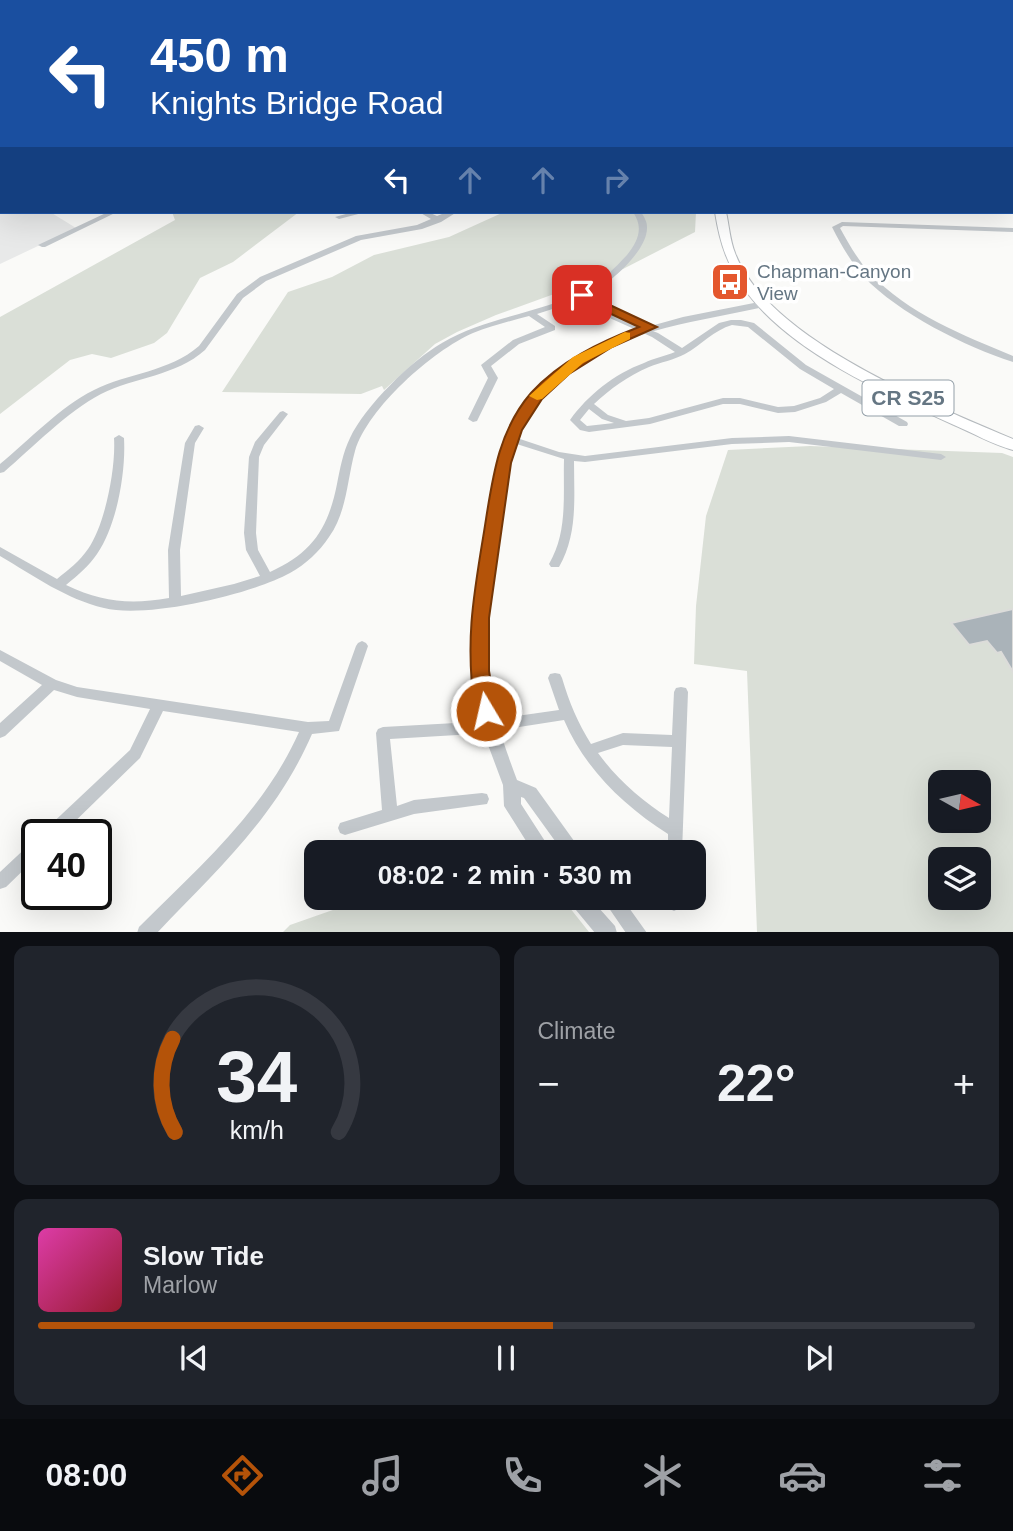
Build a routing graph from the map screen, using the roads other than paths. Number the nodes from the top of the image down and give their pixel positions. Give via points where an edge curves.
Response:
1 (109, 214) edge
2 (353, 214) edge
3 (427, 214) edge
4 (449, 214) edge
5 (638, 214) edge
6 (720, 214) edge
7 (340, 217) dead end
8 (438, 220) junction
9 (1013, 230) edge
10 (42, 245) dead end
11 (578, 297) junction
12 (764, 304) junction
13 (532, 314) junction
14 (646, 329) junction
15 (684, 351) junction
16 (1013, 359) edge
17 (840, 389) junction
18 (588, 404) junction
19 (283, 414) dead end
20 (473, 419) dead end
21 (632, 423) junction
22 (903, 424) dead end
23 (199, 428) dead end
24 (119, 438) dead end
25 (511, 439) junction
26 (1013, 445) edge
27 (942, 457) dead end
28 (569, 458) junction
29 (0, 470) edge
30 (0, 551) edge
31 (555, 564) dead end
32 (267, 579) junction
33 (58, 584) junction
34 (175, 602) junction
35 (362, 646) dead end
36 (0, 655) edge
37 (555, 678) dead end
38 (52, 684) junction
39 (681, 692) dead end
40 (158, 707) junction
41 (565, 714) junction
42 (489, 726) junction
43 (308, 728) junction
44 (0, 732) edge
45 (678, 741) junction
46 (588, 751) junction
47 (511, 785) junction
48 (482, 799) dead end
49 (390, 813) junction
50 (67, 819) edge
51 (345, 828) dead end
52 (676, 831) junction
53 (535, 840) edge
54 (564, 840) edge
55 (676, 840) edge
56 (21, 862) edge
57 (0, 882) edge
58 (589, 910) edge
59 (620, 910) edge
60 (146, 932) edge
61 (607, 932) edge
62 (637, 932) edge

1 - 10 street
2 - 7 street
3 - 8 street
4 - 8 street
5 - 11 street via 644,226 642,240 619,270
6 - 12 main road, CR S25 via 722,236 732,260
8 - 29 street via 359,238 263,279 230,307 194,355 80,401
9 - 16 street via 839,224 836,228 860,270 884,292 947,331
11 - 13 street
11 - 14 street
12 - 14 street
12 - 26 main road, CR S25 via 793,330 855,371
13 - 20 street via 552,328 516,342 486,365 493,378
13 - 32 street via 448,342 377,407 353,442 329,531 300,562
14 - 15 street
14 - 25 street via 592,352 549,383 525,411
15 - 17 street via 709,331 747,323
15 - 18 street via 636,370
17 - 21 street via 795,410 723,401
17 - 22 street
18 - 21 street via 605,417
18 - 21 street via 575,420 584,428
19 - 32 street via 254,457 250,533 252,550
23 - 34 street via 190,443 174,550
24 - 33 street via 121,453 103,533 85,562
25 - 28 street
25 - 42 street via 503,463 479,618 479,671
27 - 28 street via 775,439
28 - 31 street via 566,541
30 - 33 street
32 - 34 street
33 - 34 street via 115,606
35 - 43 street via 334,727
36 - 38 street
37 - 41 street
38 - 40 street
38 - 44 street
39 - 45 street
40 - 43 street
40 - 50 street via 135,754
41 - 42 street
41 - 46 street
42 - 47 street
42 - 49 street via 383,733
43 - 60 street via 287,773 245,826
45 - 46 street via 623,739
45 - 52 street
46 - 52 street via 638,807
47 - 53 street via 513,806
47 - 54 street via 530,793
48 - 49 street
49 - 51 street
52 - 55 street
56 - 57 street
58 - 61 street
59 - 62 street

